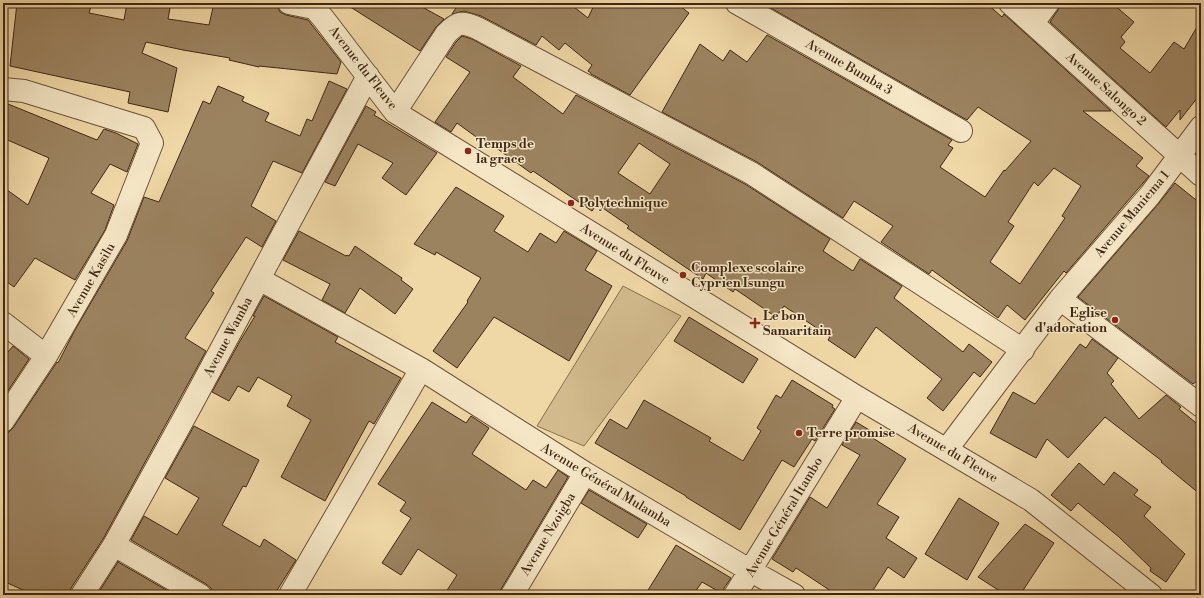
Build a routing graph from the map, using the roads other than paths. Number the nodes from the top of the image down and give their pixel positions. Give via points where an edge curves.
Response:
1 (289, 3) edge
2 (737, 3) edge
3 (1010, 3) edge
4 (1048, 3) edge
5 (319, 8) edge
6 (1033, 23) junction
7 (368, 76) junction
8 (3, 89) edge
9 (395, 112) junction
10 (1201, 127) edge
11 (961, 131) dead end
12 (1179, 156) junction
13 (1201, 175) edge
14 (259, 279) junction
15 (1060, 299) junction
16 (3, 323) edge
17 (1023, 350) junction
18 (46, 356) junction
19 (421, 369) junction
20 (857, 397) junction
21 (1201, 406) edge
22 (3, 421) edge
23 (947, 449) junction
24 (585, 474) junction
25 (114, 545) junction
26 (751, 571) junction
27 (82, 595) edge
28 (200, 595) edge
29 (290, 595) edge
30 (512, 595) edge
31 (735, 595) edge
32 (794, 595) edge
33 (1151, 595) edge

1 - 5 street
2 - 11 street, Avenue Bumba 3
3 - 6 street, Avenue Salongo 2
4 - 6 street
5 - 7 street, Avenue du Fleuve
6 - 12 street, Avenue Salongo 2
7 - 9 street, Avenue du Fleuve
7 - 14 street, Avenue Wamba
8 - 18 street, Avenue Kasilu via 24,91 144,128 152,143 116,235
9 - 17 street via 454,25 462,23 477,28 752,173
9 - 20 street, Avenue du Fleuve
10 - 12 street, Avenue Maniema 1
12 - 13 street, Avenue Salongo 2
12 - 15 street, Avenue Maniema 1 via 1150,195
14 - 19 street, Avenue Général Mulamba
14 - 25 street, Avenue Wamba
15 - 17 street, Avenue Maniema 1
15 - 21 street
16 - 18 street
17 - 23 street, Avenue Maniema 1
18 - 22 street, Avenue Kasilu
19 - 24 street, Avenue Général Mulamba
19 - 29 street
20 - 23 street, Avenue du Fleuve
20 - 26 street, Avenue Général Itambo
23 - 33 street, Avenue du Fleuve via 1031,500
24 - 26 street, Avenue Général Mulamba
24 - 30 street, Avenue Nzoigba
25 - 27 street, Avenue Wamba
25 - 28 street
26 - 31 street, Avenue Général Itambo
26 - 32 street, Avenue Général Mulamba

